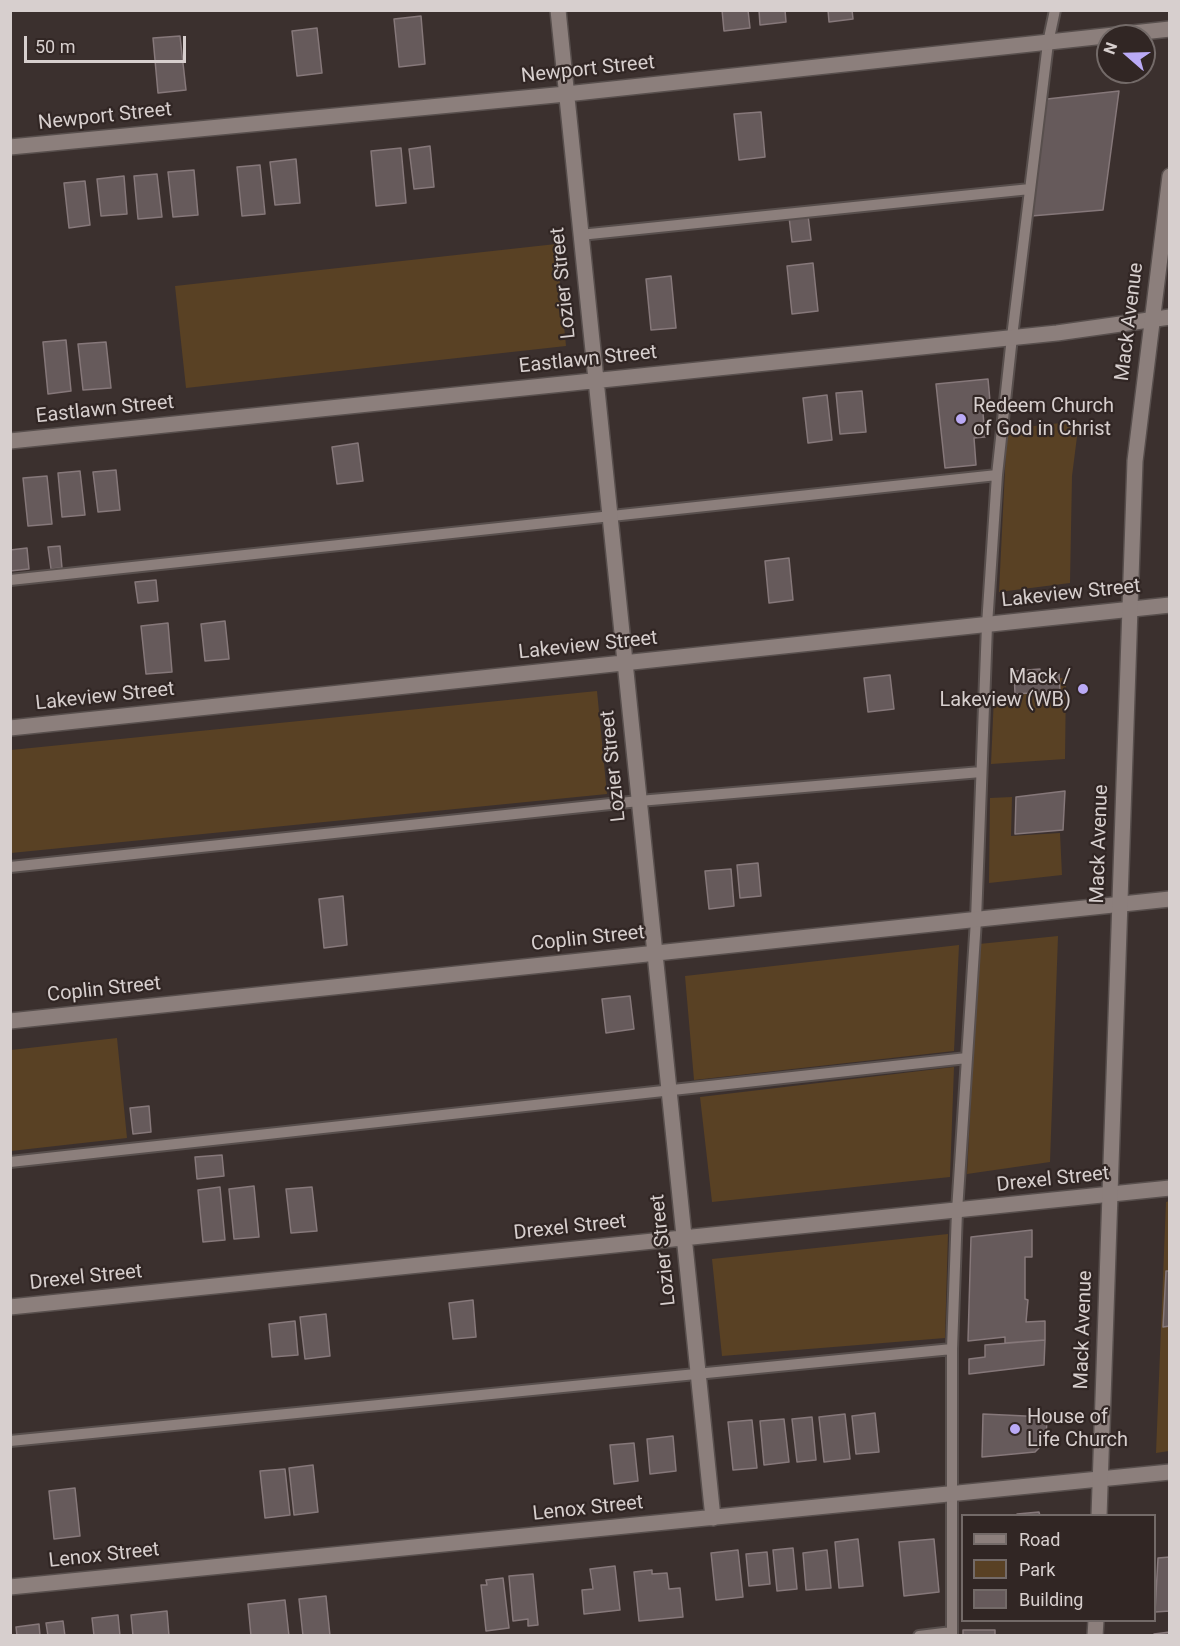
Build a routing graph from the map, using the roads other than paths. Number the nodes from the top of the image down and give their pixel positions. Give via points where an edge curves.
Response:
1 (558, 10) edge
2 (1055, 10) edge
3 (1170, 29) edge
4 (1048, 43) junction
5 (566, 94) junction
6 (10, 147) edge
7 (1170, 176) edge
8 (1030, 189) junction
9 (580, 235) junction
10 (1170, 317) edge
11 (1152, 320) junction
12 (1012, 337) junction
13 (595, 380) junction
14 (10, 441) edge
15 (997, 475) junction
16 (609, 517) junction
17 (10, 580) edge
18 (1170, 605) edge
19 (1129, 609) junction
20 (987, 625) junction
21 (625, 664) junction
22 (10, 728) edge
23 (981, 772) junction
24 (639, 801) junction
25 (10, 867) edge
26 (1170, 899) edge
27 (1119, 904) junction
28 (976, 920) junction
29 (654, 953) junction
30 (10, 1021) edge
31 (967, 1058) junction
32 (668, 1090) junction
33 (10, 1162) edge
34 (1170, 1188) edge
35 (1110, 1195) junction
36 (957, 1211) junction
37 (684, 1238) junction
38 (10, 1307) edge
39 (952, 1349) junction
40 (698, 1374) junction
41 (10, 1441) edge
42 (1170, 1472) edge
43 (1100, 1480) junction
44 (954, 1495) junction
45 (1099, 1514) edge
46 (713, 1518) junction
47 (10, 1587) edge
48 (952, 1634) edge
49 (919, 1635) edge

1 - 5 street, Lozier Street
2 - 4 lane
3 - 4 street, Newport Street
4 - 5 street, Newport Street
4 - 8 lane
5 - 6 street, Newport Street
5 - 9 street, Lozier Street
7 - 11 street, Mack Avenue
8 - 9 lane
8 - 12 lane
9 - 13 street, Lozier Street
10 - 11 street, Eastlawn Street
11 - 12 street, Eastlawn Street
11 - 19 street, Mack Avenue via 1135,461
12 - 13 street, Eastlawn Street
12 - 15 lane
13 - 14 street, Eastlawn Street
13 - 16 street, Lozier Street
15 - 16 lane
15 - 20 lane
16 - 17 lane
16 - 21 street, Lozier Street
18 - 19 street, Lakeview Street
19 - 20 street, Lakeview Street
19 - 27 street, Mack Avenue
20 - 21 street, Lakeview Street
20 - 23 lane
21 - 22 street, Lakeview Street
21 - 24 street, Lozier Street
23 - 24 lane
23 - 28 lane
24 - 25 lane
24 - 29 street, Lozier Street
26 - 27 street, Coplin Street
27 - 28 street, Coplin Street
27 - 35 street, Mack Avenue
28 - 29 street, Coplin Street
28 - 31 lane
29 - 30 street, Coplin Street
29 - 32 street, Lozier Street
31 - 32 lane
31 - 36 lane
32 - 33 lane
32 - 37 street, Lozier Street
34 - 35 street, Drexel Street
35 - 36 street, Drexel Street
35 - 43 street, Mack Avenue
36 - 37 street, Drexel Street
36 - 39 lane
37 - 38 street, Drexel Street
37 - 40 street, Lozier Street
39 - 40 lane
39 - 44 lane
40 - 41 lane
40 - 46 street, Lozier Street
42 - 43 street, Lenox Street
43 - 44 street, Lenox Street
43 - 45 street, Mack Avenue
44 - 46 street, Lenox Street
44 - 48 lane
46 - 47 street, Lenox Street
48 - 49 lane

